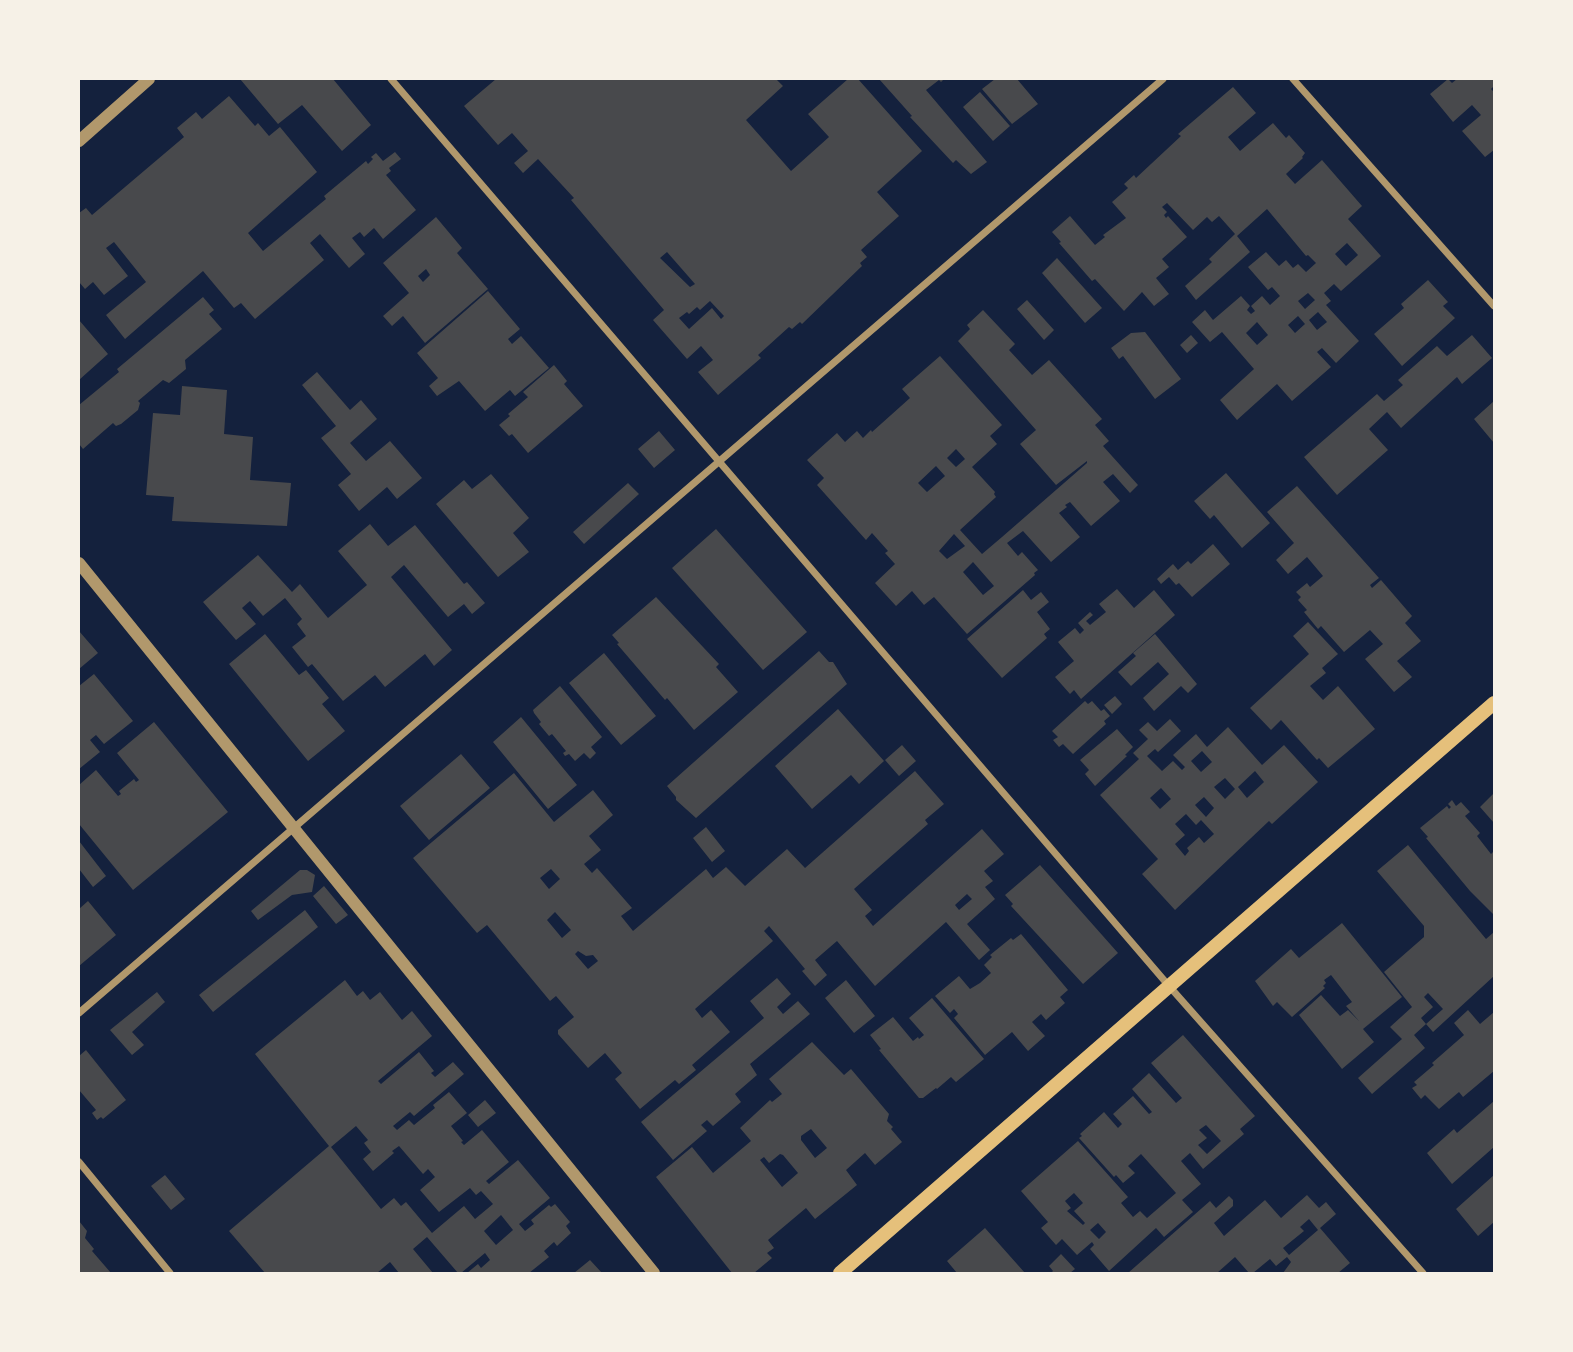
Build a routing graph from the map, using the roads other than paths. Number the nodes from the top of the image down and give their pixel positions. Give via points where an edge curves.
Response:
1 (149, 79) edge
2 (391, 79) edge
3 (1163, 79) edge
4 (1293, 79) edge
5 (79, 141) edge
6 (1494, 306) edge
7 (719, 461) junction
8 (79, 563) edge
9 (1494, 702) edge
10 (292, 828) junction
11 (1169, 986) junction
12 (79, 1013) edge
13 (79, 1162) edge
14 (170, 1273) edge
15 (654, 1273) edge
16 (840, 1273) edge
17 (1423, 1273) edge

1 - 5 street
2 - 7 street
3 - 7 street
4 - 6 street
7 - 10 street
7 - 11 street
8 - 10 street
9 - 11 main road
10 - 12 street
10 - 15 street
11 - 16 main road
11 - 17 street
13 - 14 street

